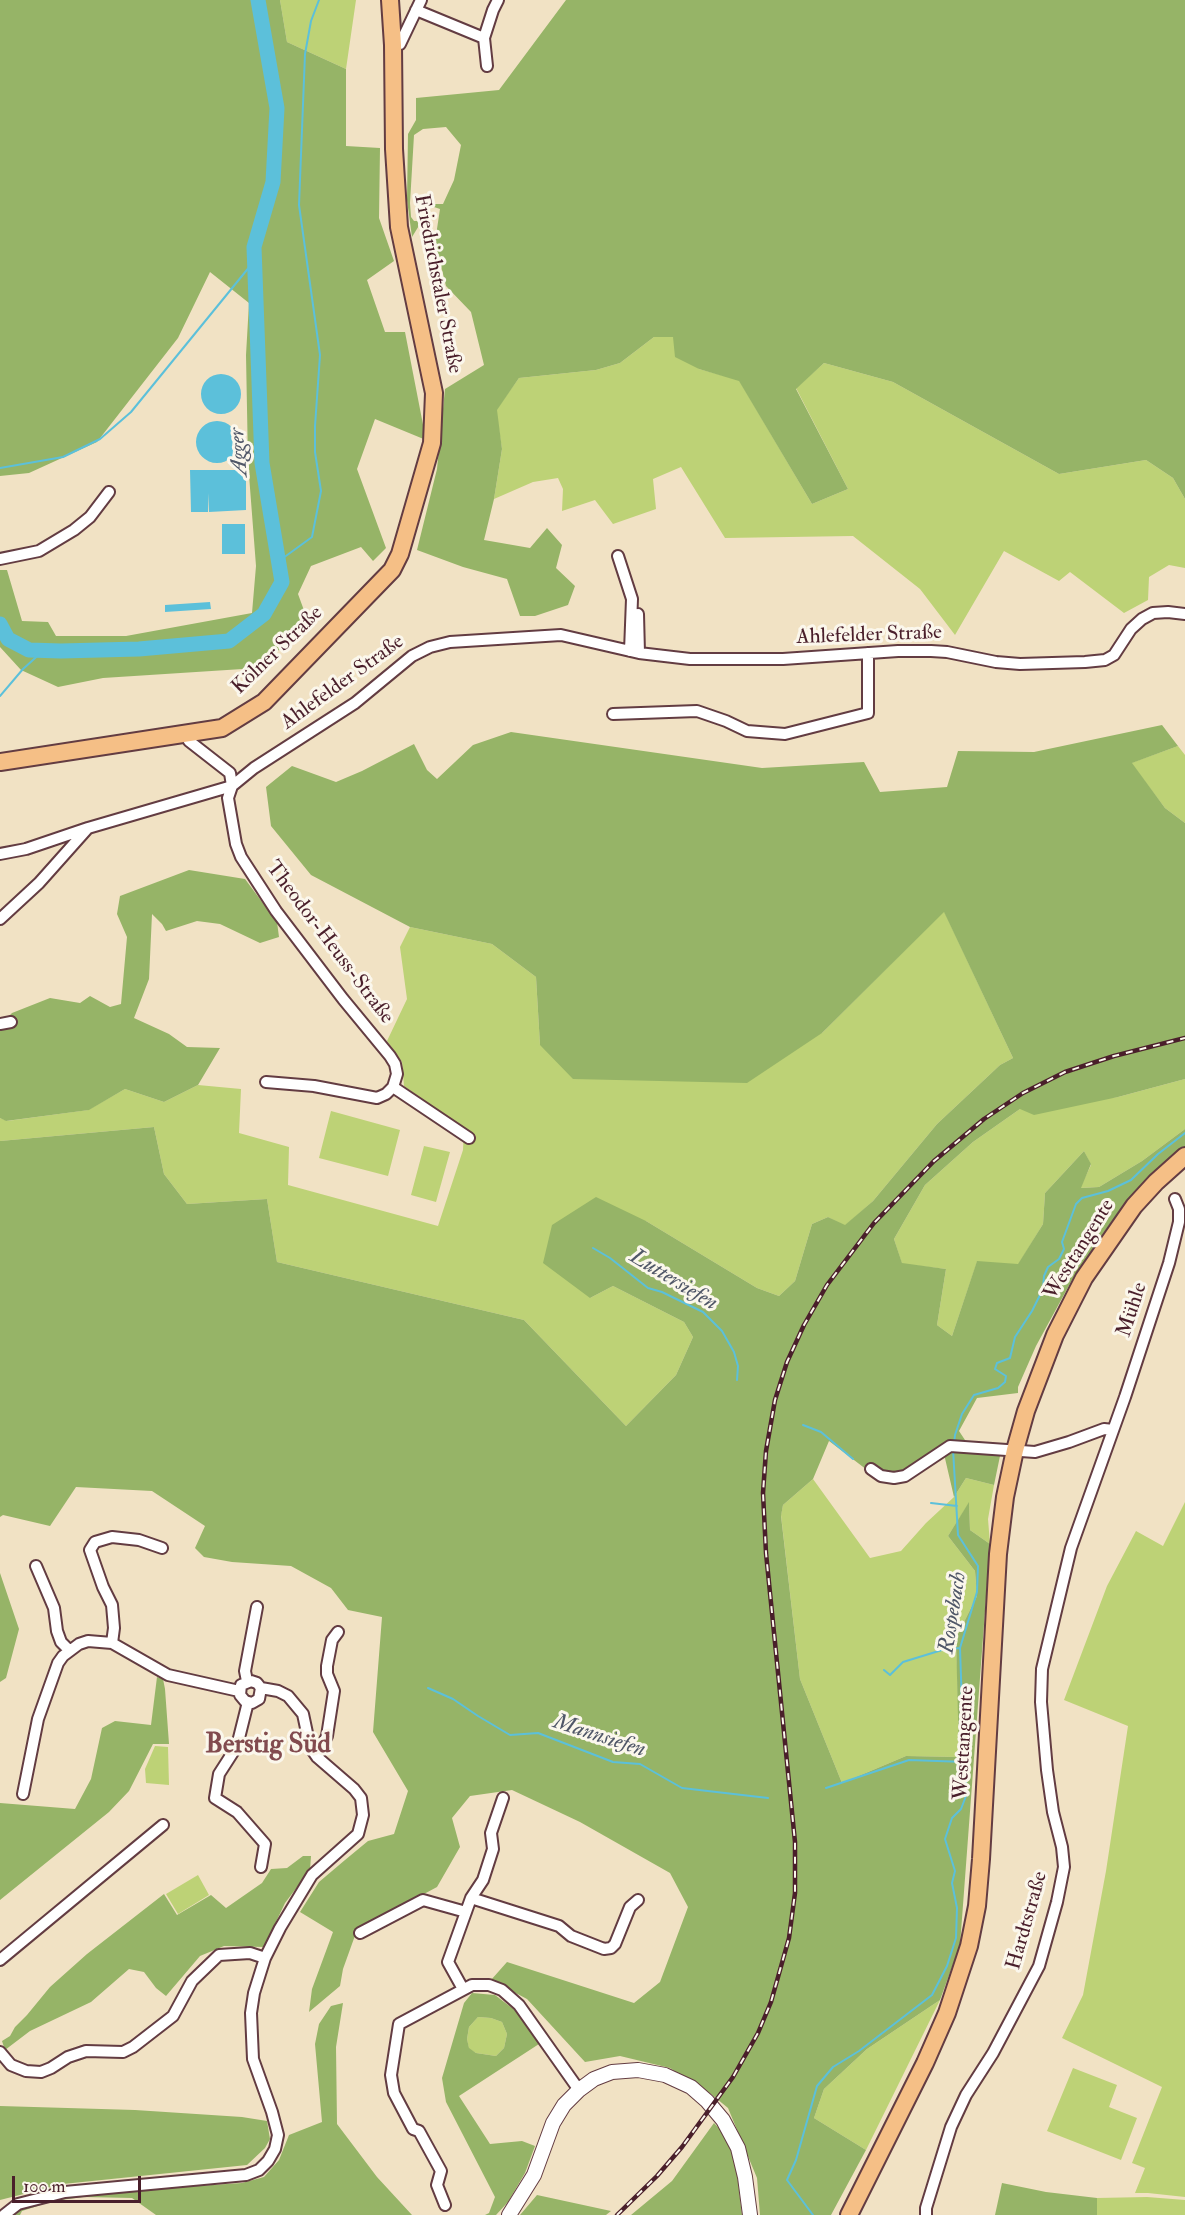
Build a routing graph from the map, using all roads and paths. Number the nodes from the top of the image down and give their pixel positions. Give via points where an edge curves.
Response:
1 (390, 0) edge
2 (498, 0) edge
3 (419, 5) edge
4 (484, 38) junction
5 (393, 45) junction
6 (487, 66) dead end
7 (109, 492) dead end
8 (415, 502) joint
9 (622, 557) dead end
10 (1, 559) edge
11 (1185, 614) edge
12 (635, 652) junction
13 (868, 653) junction
14 (614, 714) dead end
15 (185, 734) junction
16 (0, 762) edge
17 (232, 786) junction
18 (88, 828) junction
19 (0, 854) edge
20 (0, 919) edge
21 (266, 1082) dead end
22 (393, 1087) junction
23 (469, 1138) dead end
24 (1185, 1156) edge
25 (1175, 1199) dead end
26 (1113, 1430) junction
27 (1015, 1450) junction
28 (871, 1469) dead end
29 (162, 1548) dead end
30 (1071, 1548) joint
31 (36, 1566) dead end
32 (257, 1606) dead end
33 (338, 1632) dead end
34 (112, 1643) junction
35 (69, 1650) junction
36 (247, 1681) junction
37 (261, 1688) junction
38 (239, 1692) junction
39 (248, 1702) junction
40 (317, 1757) junction
41 (23, 1794) dead end
42 (503, 1798) dead end
43 (163, 1825) dead end
44 (261, 1866) dead end
45 (471, 1898) junction
46 (638, 1900) dead end
47 (466, 1912) junction
48 (360, 1934) dead end
49 (265, 1958) junction
50 (0, 1960) edge
51 (463, 1989) junction
52 (0, 2052) edge
53 (579, 2090) junction
54 (445, 2205) dead end
55 (4, 2215) edge
56 (509, 2215) edge
57 (750, 2215) edge
58 (849, 2215) edge
59 (926, 2215) edge

1 - 5 main road, Friedrichstaler Straße
2 - 4 street
3 - 4 street
3 - 5 street via 400,44
4 - 6 street
5 - 8 main road, Friedrichstaler Straße via 399,227 434,393 432,443
7 - 10 street via 75,530 39,550
8 - 15 main road, Kölner Straße via 392,570 271,694 222,728
9 - 12 street via 632,599
11 - 13 street, Ahlefelder Straße via 1153,613 1142,619 1114,656 1105,660 1020,664 947,652
12 - 13 street, Ahlefelder Straße via 739,660
12 - 17 street, Ahlefelder Straße via 561,635 450,642 430,647
13 - 14 street via 868,713 786,734 747,731 697,711
15 - 16 main road, Kölner Straße
15 - 17 street via 230,773
17 - 18 street
17 - 22 street, Theodor-Heuss-Straße via 228,798 241,857 276,911 390,1056 396,1074
18 - 19 street
18 - 20 street via 46,876
21 - 22 street via 314,1086 369,1098 382,1097
22 - 23 street via 439,1124
24 - 27 main road, Westtangente via 1134,1206 1084,1278 1040,1371
25 - 26 street, Mühle via 1179,1222 1169,1263
26 - 27 street via 1104,1429 1035,1452
26 - 30 street, Mühle
27 - 28 street via 954,1446 905,1476 881,1476
27 - 58 main road, Westtangente via 998,1554 981,1859 969,1946 925,2063
29 - 34 street via 112,1537 95,1542 90,1550 112,1605
30 - 59 street, Hardtstraße via 1042,1669 1047,1770 1064,1867 1057,1902 1039,1966 951,2127
31 - 35 street via 54,1608 57,1631
32 - 36 street via 245,1671
33 - 40 street via 332,1640 327,1666 334,1691 327,1736
34 - 35 street via 88,1641
34 - 38 street via 168,1675
35 - 41 street via 58,1663 38,1719
36 - 37 street via 254,1681
36 - 38 street
37 - 39 street via 259,1699
37 - 40 street via 278,1691 295,1704 303,1714 310,1747
38 - 39 street
39 - 44 street via 237,1746 219,1774 215,1798 237,1812 265,1844
40 - 49 street via 361,1798 361,1825 349,1844 312,1875
42 - 45 street via 491,1833 493,1849 483,1880
43 - 50 street
45 - 46 street via 559,1926 571,1936 604,1949 615,1944 630,1906
45 - 47 street
47 - 48 street via 423,1900
47 - 51 street via 448,1962
49 - 52 street via 250,1953 219,1955 192,1981 173,2016 123,2052 86,2050 40,2072 11,2065
49 - 55 street via 251,2013 253,2059 278,2135 268,2162 246,2175 65,2192 18,2204
51 - 53 street via 489,1985 502,1990 519,2005
51 - 54 street via 399,2024 391,2074 394,2093 441,2170 437,2185
53 - 56 street via 553,2123 534,2175
53 - 57 street via 612,2072 638,2070 665,2075 691,2087 723,2120 738,2148

